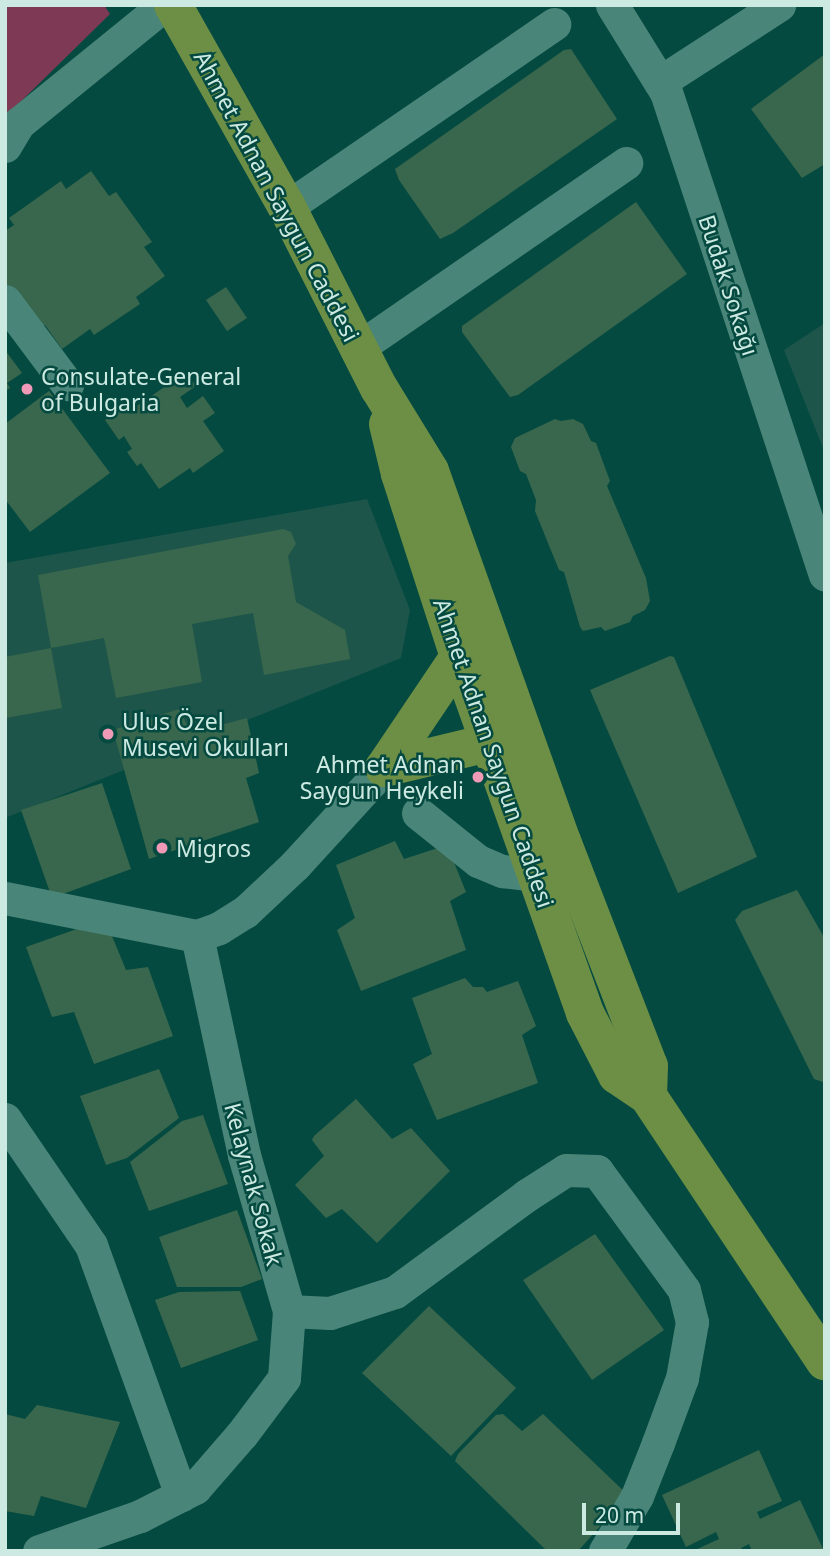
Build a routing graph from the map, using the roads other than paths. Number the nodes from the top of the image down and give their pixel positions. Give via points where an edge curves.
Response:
1 (164, 5) edge
2 (173, 5) edge
3 (612, 5) edge
4 (779, 5) edge
5 (554, 24) dead end
6 (660, 82) junction
7 (5, 146) edge
8 (626, 163) dead end
9 (287, 207) junction
10 (5, 301) edge
11 (358, 348) junction
12 (67, 384) dead end
13 (379, 388) junction
14 (825, 575) edge
15 (459, 657) junction
16 (507, 688) junction
17 (488, 743) junction
18 (384, 768) junction
19 (418, 813) dead end
20 (536, 875) junction
21 (5, 898) edge
22 (197, 936) junction
23 (648, 1096) junction
24 (5, 1119) edge
25 (289, 1311) junction
26 (825, 1361) edge
27 (181, 1495) junction
28 (39, 1551) edge
29 (605, 1551) edge

1 - 7 street via 19,123
2 - 9 main road, Ahmet Adnan Saygun Caddesi
3 - 6 street, Budak Sokağı
4 - 6 street
5 - 9 street
6 - 14 street, Budak Sokağı
8 - 11 street
9 - 11 main road, Ahmet Adnan Saygun Caddesi
10 - 12 street
11 - 13 main road, Ahmet Adnan Saygun Caddesi
13 - 15 main road, Ahmet Adnan Saygun Caddesi via 400,474
13 - 16 main road, Ahmet Adnan Saygun Caddesi via 430,471
15 - 16 main road
15 - 17 main road, Ahmet Adnan Saygun Caddesi
15 - 18 main road
16 - 17 main road
16 - 23 main road, Ahmet Adnan Saygun Caddesi via 649,1066
17 - 18 main road
17 - 20 main road, Ahmet Adnan Saygun Caddesi
18 - 22 street via 245,912
19 - 20 street via 478,861 502,871
20 - 23 main road, Ahmet Adnan Saygun Caddesi via 585,1013 617,1076
21 - 22 street
22 - 25 street, Kelaynak Sokak via 244,1155
23 - 26 main road, Ahmet Adnan Saygun Caddesi
24 - 27 street via 91,1245
25 - 27 street, Kelaynak Sokak via 284,1378 195,1488
25 - 29 street via 330,1313 395,1292 566,1170 597,1171 684,1290 692,1322 682,1378 658,1443 637,1496
27 - 28 street, Kelaynak Sokak via 140,1516

